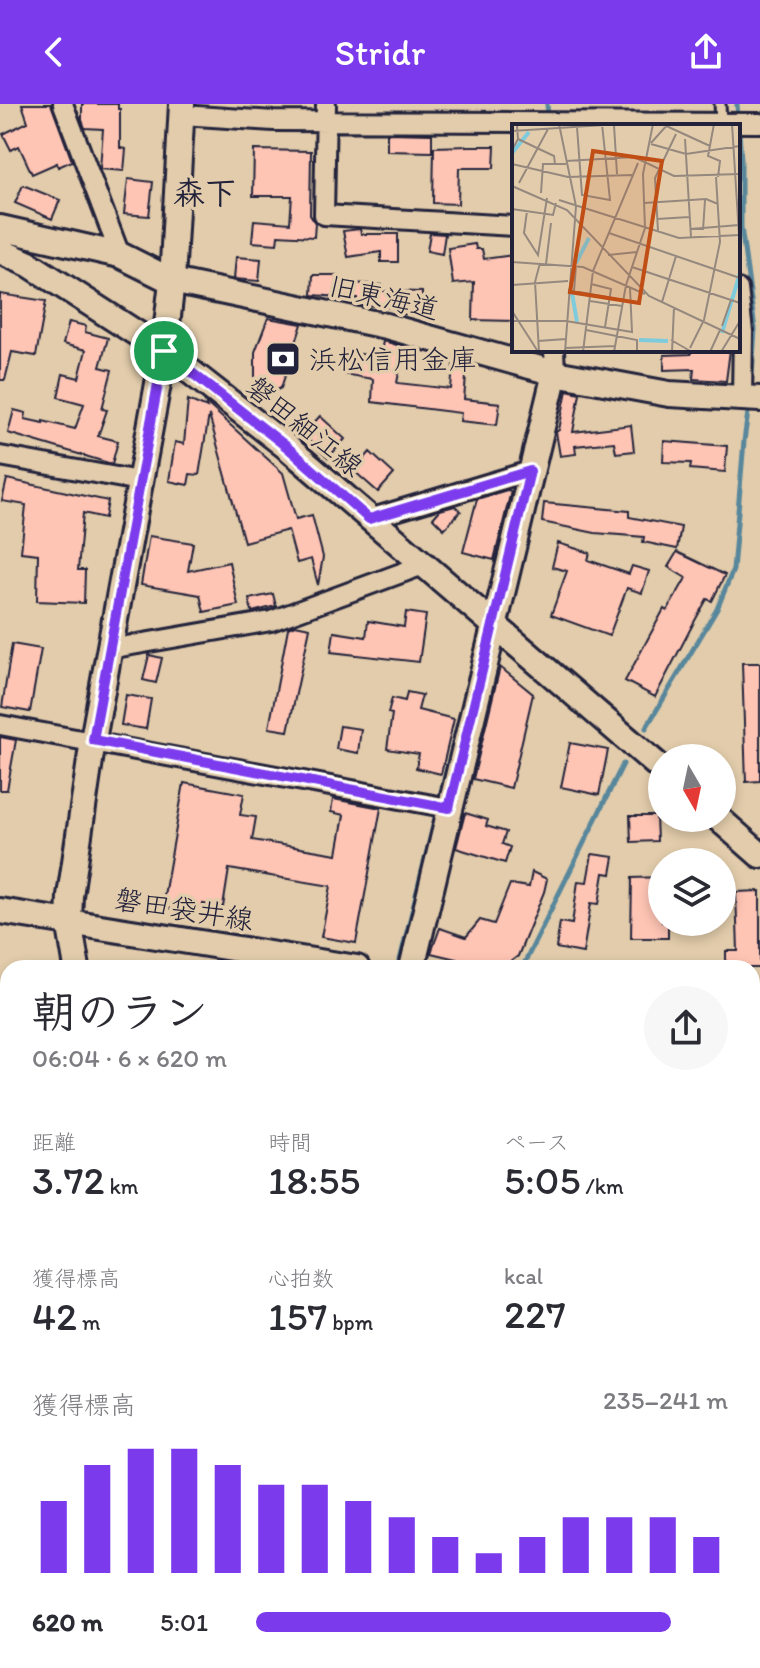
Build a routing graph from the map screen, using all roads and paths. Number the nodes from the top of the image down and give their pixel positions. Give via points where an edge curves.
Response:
1 (63, 104) edge
2 (182, 109) edge
3 (326, 112) edge
4 (536, 117) edge
5 (721, 117) edge
6 (760, 123) edge
7 (512, 226) edge
8 (0, 228) edge
9 (0, 251) edge
10 (120, 255) junction
11 (172, 281) junction
12 (740, 306) edge
13 (164, 351) junction
14 (554, 361) edge
15 (753, 399) edge
16 (0, 456) edge
17 (530, 471) junction
18 (139, 481) junction
19 (369, 519) junction
20 (423, 565) junction
21 (492, 625) junction
22 (109, 649) junction
23 (0, 725) edge
24 (93, 740) junction
25 (648, 757) edge
26 (449, 808) junction
27 (734, 832) edge
28 (760, 855) edge
29 (0, 911) edge
30 (69, 921) junction
31 (76, 960) edge
32 (308, 960) edge
33 (414, 960) edge

1 - 10 street
2 - 3 street via 274,121
2 - 11 street
3 - 4 street
3 - 7 street via 324,215
4 - 5 street
5 - 6 street
8 - 10 street, 旧東海道
9 - 13 street, 磐田細江線
10 - 11 street, 旧東海道
11 - 13 street
11 - 14 street, 旧東海道
12 - 15 street
13 - 18 street
13 - 19 street, 磐田細江線
14 - 15 street, 旧東海道 via 669,394
14 - 17 street
16 - 18 street
17 - 19 street
17 - 21 street
18 - 22 street
19 - 20 street, 磐田細江線
20 - 21 street, 磐田細江線
20 - 22 street via 271,621
21 - 25 street, 磐田細江線
21 - 26 street
22 - 24 street
23 - 24 street
24 - 26 street
24 - 30 street
26 - 33 street
27 - 28 street
29 - 30 street, 磐田袋井線
30 - 31 street
30 - 32 street, 磐田袋井線

